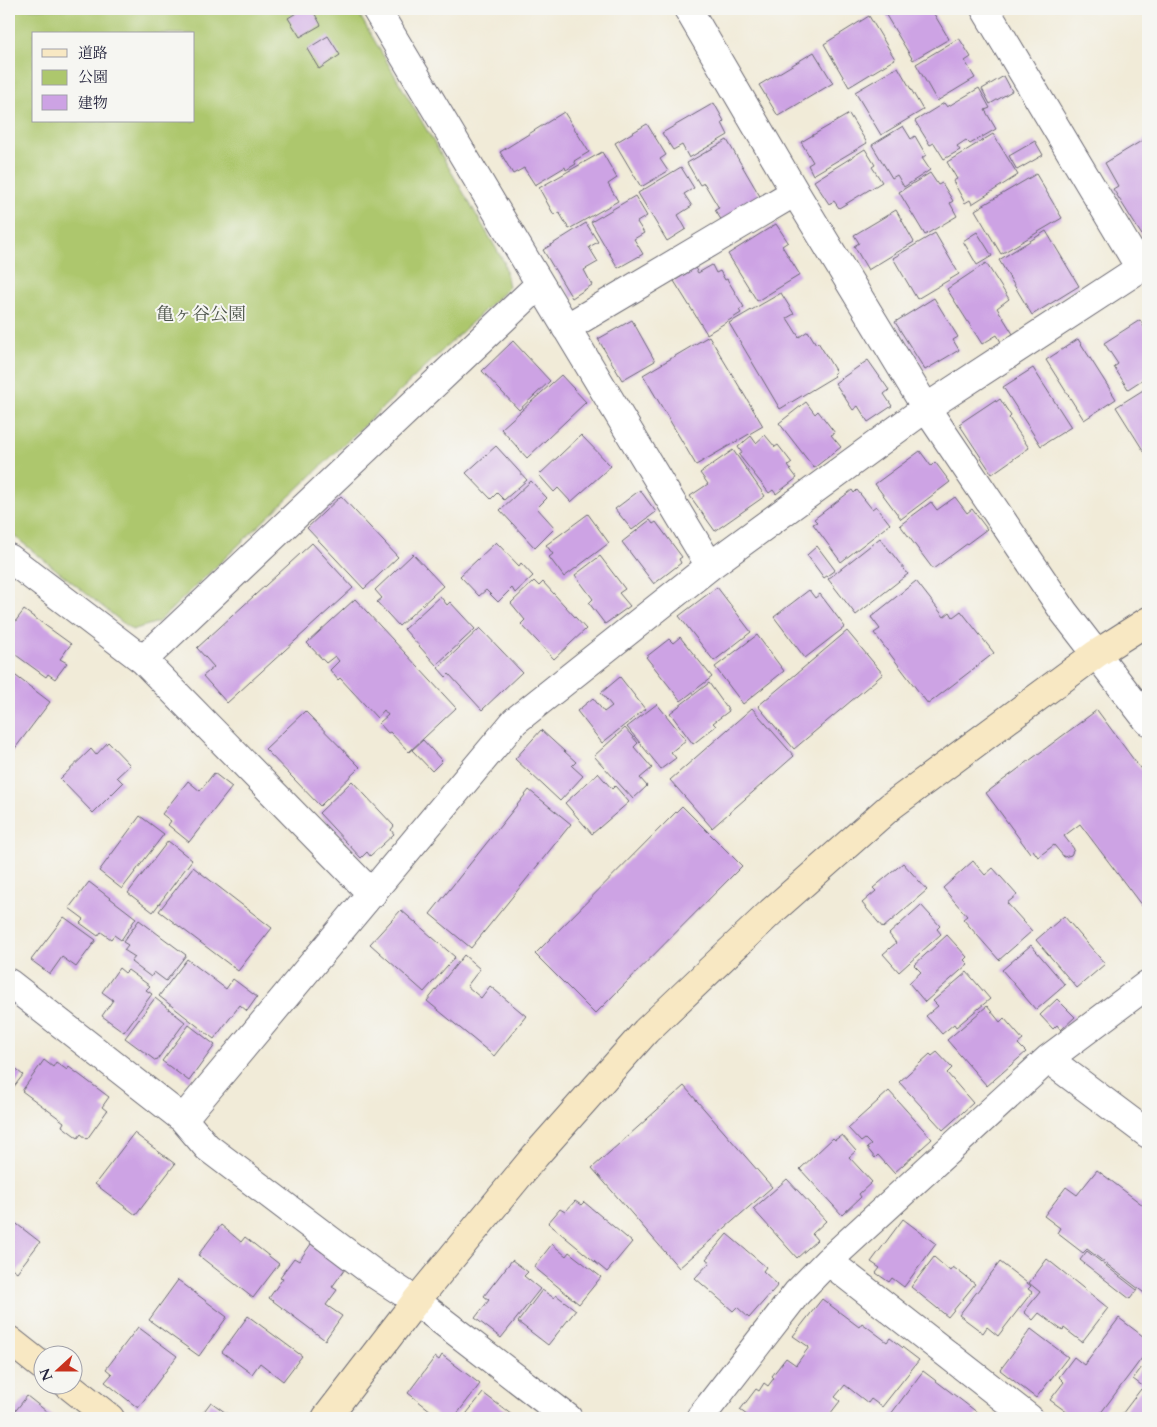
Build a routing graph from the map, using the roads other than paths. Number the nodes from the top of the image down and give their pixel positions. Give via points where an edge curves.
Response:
1 (376, 9) edge
2 (688, 9) edge
3 (985, 9) edge
4 (795, 192) junction
5 (1144, 266) edge
6 (540, 284) junction
7 (566, 328) junction
8 (926, 408) junction
9 (9, 558) edge
10 (710, 566) junction
11 (1148, 621) edge
12 (1096, 654) junction
13 (143, 660) junction
14 (1148, 721) edge
15 (372, 894) junction
16 (9, 983) edge
17 (1148, 984) edge
18 (1048, 1059) junction
19 (183, 1119) junction
20 (1148, 1134) edge
21 (828, 1260) junction
22 (416, 1301) junction
23 (9, 1340) edge
24 (32, 1358) edge
25 (79, 1394) edge
26 (110, 1418) edge
27 (326, 1418) edge
28 (568, 1418) edge
29 (700, 1418) edge
30 (1029, 1418) edge

1 - 6 street
2 - 4 street
3 - 5 street
4 - 7 street
4 - 8 street
5 - 8 street
6 - 7 street
6 - 13 street
7 - 10 street
8 - 10 street
8 - 12 street
9 - 13 street
10 - 15 street via 515,721
11 - 12 street
12 - 14 street
12 - 22 street via 891,806 771,912 646,1031 535,1156
13 - 15 street
15 - 19 street
16 - 19 street
17 - 18 street
18 - 20 street
18 - 21 street
19 - 22 street via 207,1147 376,1275
21 - 29 street via 796,1293
21 - 30 street
22 - 27 street
22 - 28 street
23 - 24 street
25 - 26 street

